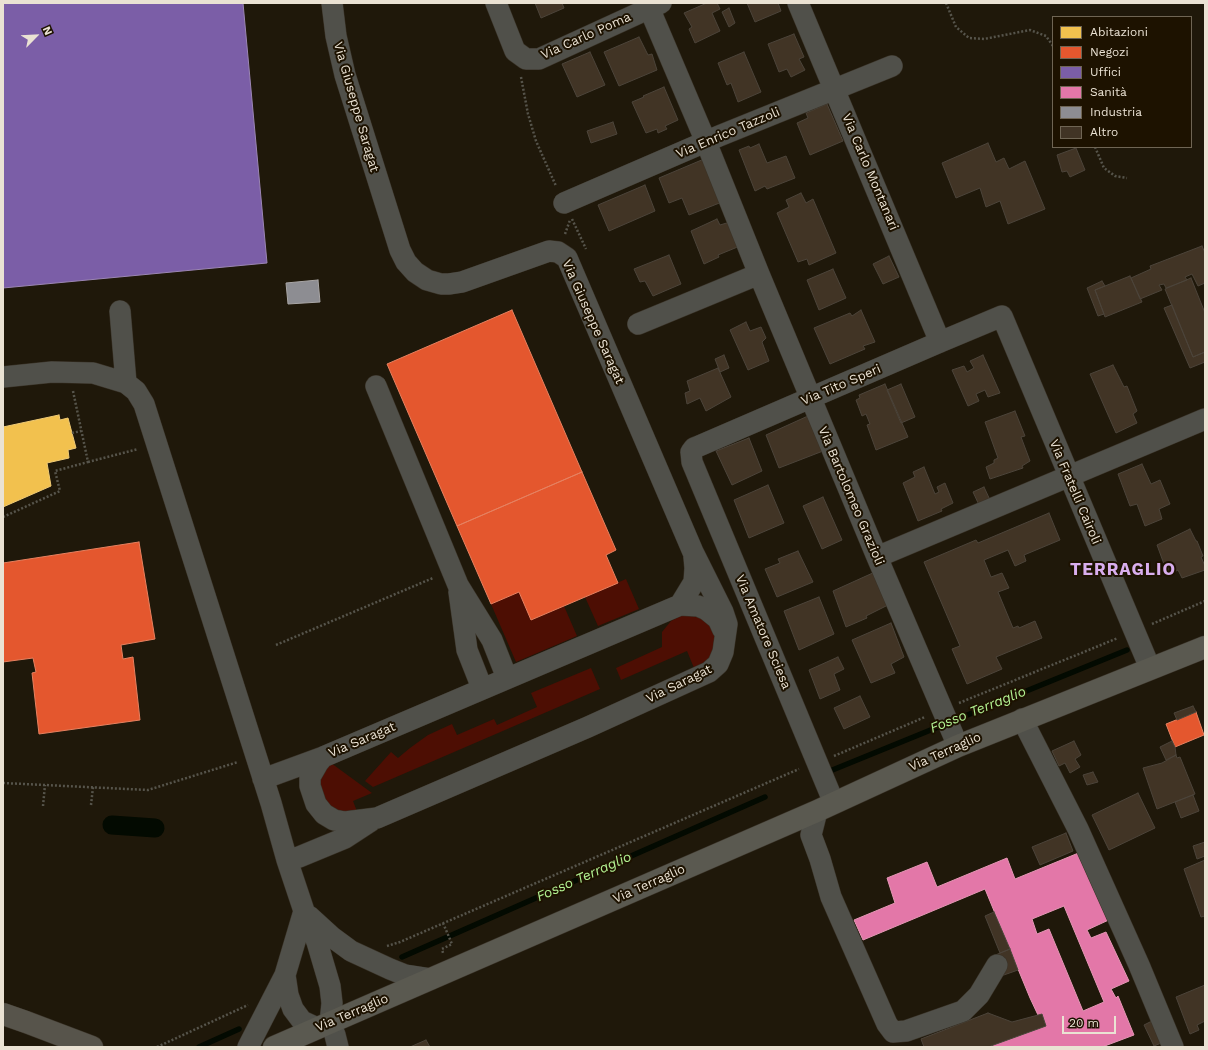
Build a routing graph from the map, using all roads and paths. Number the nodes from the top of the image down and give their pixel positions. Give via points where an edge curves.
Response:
1 (332, 3) edge
2 (496, 3) edge
3 (798, 3) edge
4 (946, 3) edge
5 (652, 5) edge
6 (1052, 45) edge
7 (526, 59) junction
8 (892, 66) dead end
9 (835, 89) junction
10 (706, 142) junction
11 (1096, 148) edge
12 (1126, 178) dead end
13 (564, 203) junction
14 (586, 249) dead end
15 (558, 252) junction
16 (759, 274) junction
17 (120, 311) dead end
18 (1002, 316) joint
19 (638, 324) dead end
20 (940, 342) junction
21 (69, 372) junction
22 (3, 377) edge
23 (126, 383) junction
24 (376, 386) dead end
25 (810, 398) junction
26 (1205, 419) edge
27 (81, 431) junction
28 (72, 433) dead end
29 (157, 445) junction
30 (88, 462) junction
31 (692, 462) joint
32 (1068, 477) junction
33 (3, 517) edge
34 (693, 552) junction
35 (877, 557) junction
36 (433, 578) dead end
37 (458, 585) junction
38 (1205, 601) edge
39 (680, 605) junction
40 (1153, 624) dead end
41 (726, 639) junction
42 (276, 646) dead end
43 (1205, 647) edge
44 (1137, 650) junction
45 (508, 678) junction
46 (482, 688) junction
47 (944, 712) junction
48 (1022, 719) junction
49 (956, 741) junction
50 (256, 756) junction
51 (323, 757) junction
52 (817, 762) junction
53 (263, 779) junction
54 (3, 783) edge
55 (45, 785) junction
56 (93, 787) junction
57 (91, 805) dead end
58 (43, 806) dead end
59 (826, 807) junction
60 (377, 818) junction
61 (287, 860) junction
62 (304, 911) junction
63 (443, 923) junction
64 (452, 944) dead end
65 (386, 947) dead end
66 (997, 966) dead end
67 (285, 975) junction
68 (431, 979) junction
69 (251, 1003) dead end
70 (3, 1014) edge
71 (323, 1026) junction
72 (92, 1047) edge
73 (157, 1047) edge
74 (248, 1047) edge
75 (274, 1047) edge
76 (338, 1047) edge
77 (1173, 1047) edge

1 - 15 street, Via Giuseppe Saragat via 336,36 345,74 400,250 410,268 421,277 434,282 456,284 543,252
2 - 7 street, Via Carlo Poma via 515,51
3 - 9 street, Via Carlo Montanari
4 - 6 path via 956,27 969,38 984,39 1030,30 1046,36
5 - 7 street, Via Carlo Poma via 539,59
5 - 10 street, Via Bartolomeo Grazioli
7 - 13 path via 520,75 528,114 536,141
8 - 9 street, Via Enrico Tazzoli
9 - 10 street, Via Enrico Tazzoli
9 - 20 street, Via Carlo Montanari
10 - 13 street, Via Enrico Tazzoli
10 - 16 street, Via Bartolomeo Grazioli
11 - 12 path via 1104,168 1115,176
13 - 14 path
13 - 15 path via 570,221
15 - 34 street, Via Giuseppe Saragat via 569,261
16 - 19 street
16 - 25 street, Via Bartolomeo Grazioli
17 - 23 street
18 - 20 street, Via Tito Speri
18 - 32 street, Via Fratelli Cairoli
20 - 25 street, Via Tito Speri
21 - 22 street
21 - 23 street via 93,373
21 - 27 path
23 - 29 street via 136,391 144,404
24 - 37 street
25 - 31 street, Via Tito Speri via 694,448 691,452
25 - 35 street, Via Bartolomeo Grazioli
26 - 32 street
27 - 28 path
27 - 30 path
29 - 30 path
29 - 50 street
30 - 33 path via 55,470 60,491
31 - 52 street, Via Amatore Sciesa
32 - 35 street
32 - 44 street, Via Fratelli Cairoli
34 - 39 street via 694,582
34 - 41 street via 724,612 727,624
35 - 47 street, Via Bartolomeo Grazioli
36 - 42 path
37 - 45 street via 492,640
37 - 46 street via 467,650
38 - 40 path
39 - 41 street, Via Saragat via 698,606 707,610 718,619
39 - 45 street, Via Saragat
41 - 60 street, Via Saragat via 718,664 709,672
43 - 44 main road, Via Terraglio
44 - 47 path
44 - 48 main road, Via Terraglio
45 - 46 street, Via Saragat
46 - 51 street, Via Saragat
47 - 49 street, Via Bartolomeo Grazioli
47 - 52 path
48 - 49 main road, Via Terraglio
48 - 77 street via 1078,830
49 - 59 main road, Via Terraglio
50 - 53 street
50 - 56 path via 148,790
51 - 53 street
51 - 60 street, Via Saragat via 310,777 310,786 316,804 324,814 334,820 345,822
52 - 59 street, Via Amatore Sciesa
52 - 63 path
53 - 61 street
54 - 55 path
55 - 56 path
55 - 58 path
56 - 57 path
59 - 66 street via 811,835 831,897 887,1024 893,1032 906,1031 963,1011 979,994
59 - 68 main road, Via Terraglio
60 - 61 street via 345,838
61 - 62 street
62 - 67 street
62 - 68 street via 351,951 406,975
62 - 71 street via 317,942 330,986 332,1003
63 - 64 path
63 - 65 path
67 - 71 street via 293,1009 302,1021
67 - 74 street
68 - 71 main road, Via Terraglio
69 - 73 path
70 - 72 highway
71 - 75 main road, Via Terraglio
71 - 76 street via 335,1035

